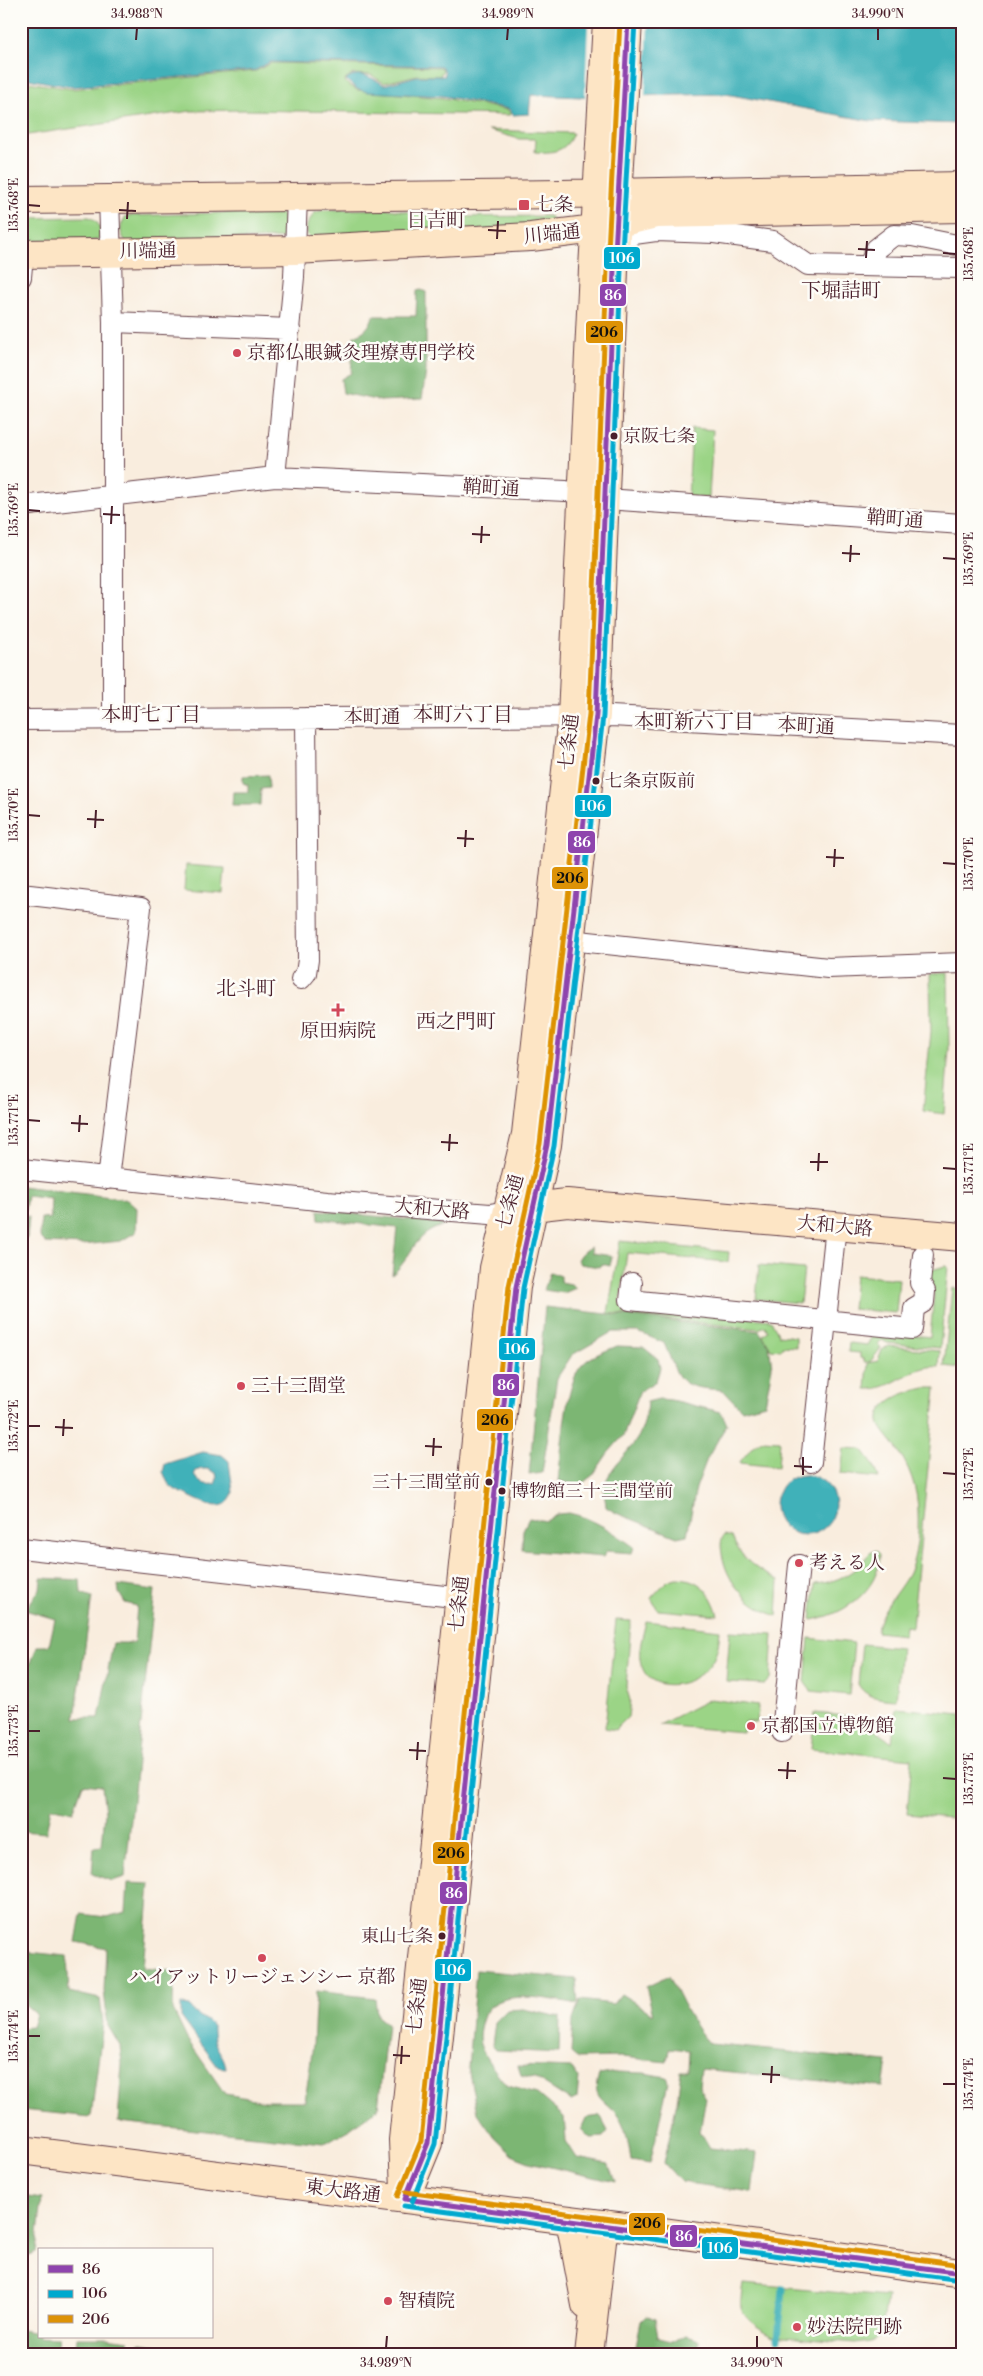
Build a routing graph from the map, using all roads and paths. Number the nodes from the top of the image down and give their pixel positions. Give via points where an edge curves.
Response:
1 (607, 21) edge
2 (628, 21) edge
3 (612, 134) junction
4 (962, 186) edge
5 (609, 193) junction
6 (296, 197) junction
7 (109, 198) junction
8 (21, 200) edge
9 (962, 208) edge
10 (610, 233) junction
11 (962, 246) edge
12 (295, 250) junction
13 (111, 251) junction
14 (22, 260) edge
15 (869, 266) junction
16 (962, 268) edge
17 (113, 322) junction
18 (290, 329) junction
19 (275, 477) junction
20 (113, 495) junction
21 (594, 496) junction
22 (21, 506) edge
23 (962, 524) edge
24 (584, 716) junction
25 (306, 718) junction
26 (113, 719) junction
27 (21, 720) edge
28 (962, 735) edge
29 (21, 894) edge
30 (570, 940) junction
31 (962, 964) edge
32 (301, 979) dead end
33 (21, 1169) edge
34 (108, 1179) junction
35 (520, 1209) junction
36 (836, 1226) junction
37 (962, 1237) edge
38 (923, 1255) dead end
39 (632, 1283) dead end
40 (826, 1320) junction
41 (811, 1462) dead end
42 (21, 1548) edge
43 (799, 1565) dead end
44 (471, 1599) junction
45 (782, 1732) dead end
46 (21, 2150) edge
47 (405, 2199) junction
48 (570, 2220) junction
49 (604, 2224) junction
50 (962, 2273) edge
51 (590, 2344) edge

1 - 3 main road, 七条通
2 - 3 main road, 七条通
3 - 5 main road, 七条通
4 - 5 main road, 川端通
5 - 6 main road, 川端通
5 - 10 main road, 七条通
6 - 7 main road, 川端通
6 - 12 street
7 - 8 main road, 川端通
7 - 13 street
9 - 10 main road, 川端通 via 656,214
10 - 12 main road, 川端通
10 - 15 street via 714,233 773,241 808,265
10 - 21 main road, 七条通
11 - 15 street via 894,235 876,249
12 - 13 main road, 川端通
12 - 18 street
13 - 14 main road, 川端通
13 - 17 street
15 - 16 street
17 - 18 street
17 - 20 street
18 - 19 street
19 - 20 street, 鞘町通
19 - 21 street, 鞘町通 via 566,491
20 - 22 street, 鞘町通
20 - 26 street
21 - 23 street, 鞘町通
21 - 24 main road, 七条通
24 - 25 street, 本町通
24 - 28 street, 本町通
24 - 30 main road, 七条通
24 - 35 main road, 七条通 via 526,1134
25 - 26 street, 本町通
25 - 32 street via 308,960
26 - 27 street, 本町通
29 - 34 street via 141,908
30 - 31 street via 828,968
30 - 35 main road, 七条通 via 547,1145
33 - 34 street, 大和大路
34 - 35 street, 大和大路 via 326,1202 490,1214
35 - 36 main road, 大和大路 via 567,1203
35 - 44 main road, 七条通 via 516,1287
36 - 37 main road, 大和大路
36 - 40 street
38 - 40 street via 920,1283 925,1291 924,1302 914,1308 912,1329
39 - 40 street via 630,1300
40 - 41 street
42 - 44 street
43 - 45 street
44 - 47 main road, 七条通 via 428,2143
46 - 47 main road, 東大路通
47 - 48 main road, 東大路通
48 - 49 main road, 東大路通
48 - 51 main road
49 - 50 main road, 東大路通
49 - 51 main road

